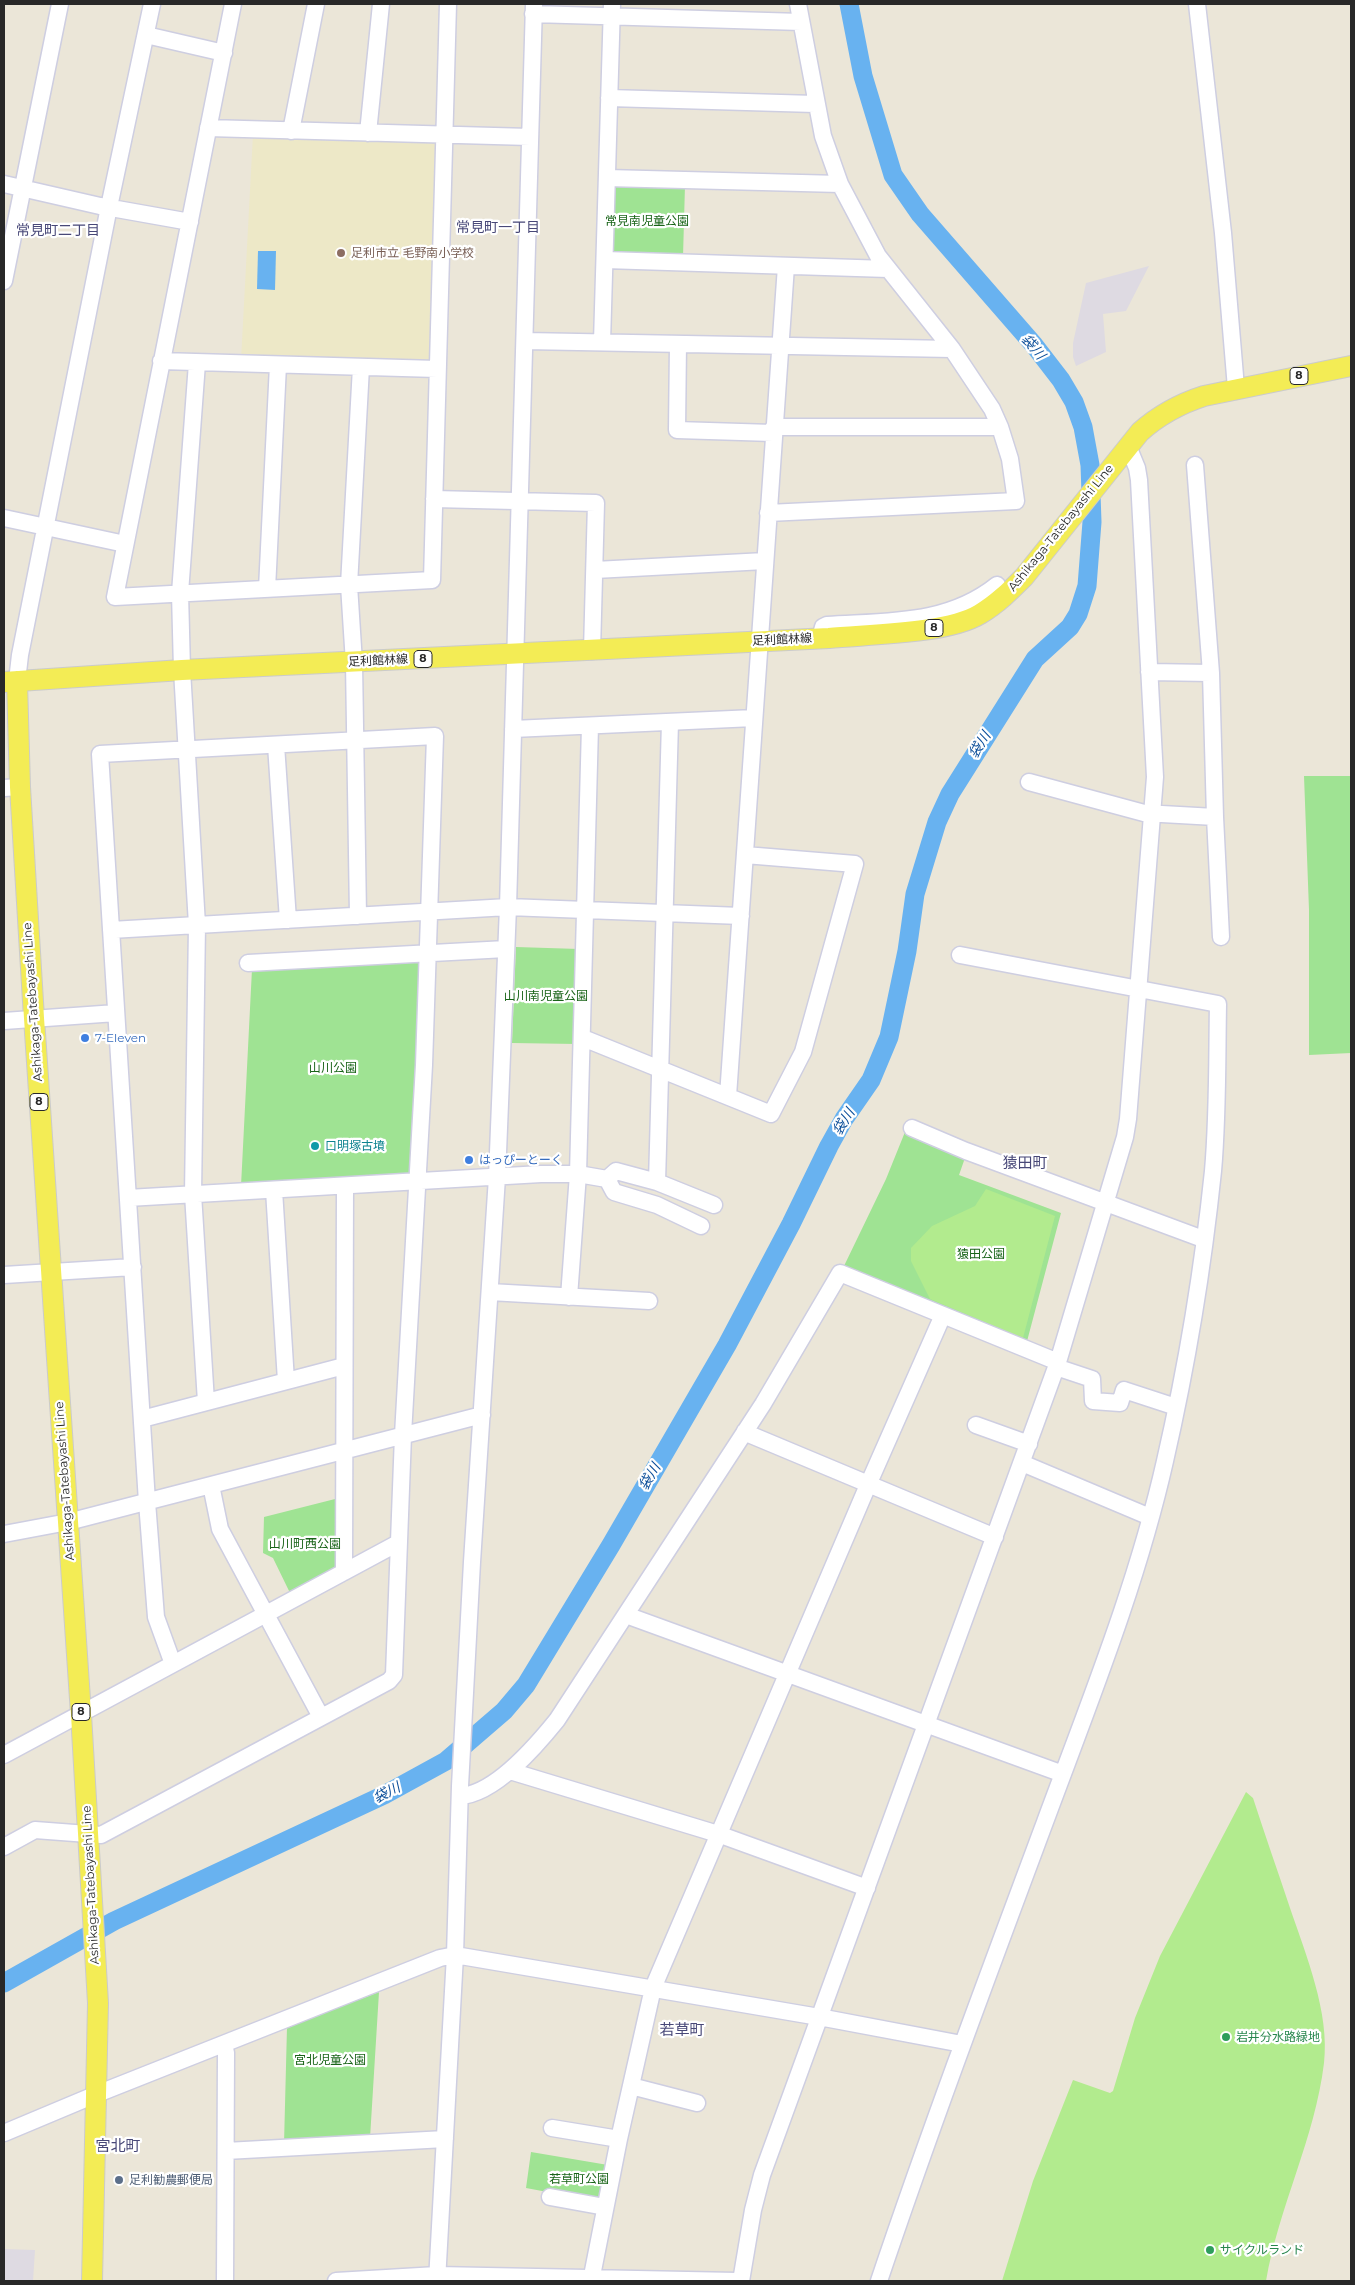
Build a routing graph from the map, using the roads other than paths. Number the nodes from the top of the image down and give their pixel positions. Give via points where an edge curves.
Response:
1 (60, 4) edge
2 (152, 4) edge
3 (233, 4) edge
4 (316, 4) edge
5 (381, 4) edge
6 (448, 4) edge
7 (798, 4) edge
8 (1197, 4) edge
9 (533, 9) edge
10 (612, 10) edge
11 (801, 22) junction
12 (146, 35) junction
13 (224, 53) junction
14 (609, 98) junction
15 (815, 104) junction
16 (208, 128) junction
17 (291, 131) junction
18 (368, 133) junction
19 (444, 135) junction
20 (530, 138) junction
21 (607, 178) junction
22 (4, 184) edge
23 (840, 184) junction
24 (23, 188) junction
25 (109, 207) junction
26 (190, 222) junction
27 (605, 260) junction
28 (786, 266) junction
29 (888, 269) junction
30 (4, 281) edge
31 (524, 341) junction
32 (602, 342) junction
33 (678, 344) junction
34 (780, 346) junction
35 (952, 349) junction
36 (161, 362) junction
37 (197, 362) junction
38 (278, 365) junction
39 (1351, 366) edge
40 (361, 367) junction
41 (437, 369) junction
42 (1242, 387) junction
43 (1000, 427) junction
44 (773, 430) junction
45 (1127, 448) junction
46 (1195, 465) dead end
47 (434, 499) junction
48 (520, 501) junction
49 (768, 512) junction
50 (4, 518) edge
51 (46, 527) junction
52 (125, 544) junction
53 (765, 561) junction
54 (595, 570) junction
55 (349, 585) junction
56 (997, 585) dead end
57 (267, 589) junction
58 (180, 593) junction
59 (820, 638) junction
60 (759, 641) junction
61 (592, 651) junction
62 (516, 653) junction
63 (354, 663) junction
64 (182, 670) junction
65 (1150, 672) junction
66 (1211, 673) junction
67 (10, 681) edge
68 (754, 718) junction
69 (670, 722) junction
70 (590, 726) junction
71 (513, 730) junction
72 (355, 740) junction
73 (276, 745) junction
74 (187, 749) junction
75 (1029, 782) dead end
76 (12, 787) edge
77 (1153, 814) junction
78 (1215, 818) junction
79 (745, 856) junction
80 (508, 908) junction
81 (586, 910) junction
82 (428, 912) junction
83 (664, 913) junction
84 (358, 916) junction
85 (742, 916) junction
86 (288, 920) junction
87 (197, 925) junction
88 (111, 930) junction
89 (1221, 937) dead end
90 (506, 949) junction
91 (428, 953) junction
92 (960, 955) dead end
93 (248, 963) dead end
94 (1139, 990) junction
95 (116, 1013) junction
96 (34, 1018) junction
97 (4, 1021) edge
98 (583, 1038) junction
99 (660, 1071) junction
100 (728, 1096) junction
101 (912, 1128) dead end
102 (578, 1174) junction
103 (497, 1177) junction
104 (607, 1179) junction
105 (418, 1181) junction
106 (658, 1182) junction
107 (345, 1186) junction
108 (274, 1190) junction
109 (193, 1194) junction
110 (128, 1198) junction
111 (1105, 1202) junction
112 (714, 1205) dead end
113 (701, 1226) dead end
114 (1203, 1238) junction
115 (133, 1267) junction
116 (51, 1272) junction
117 (4, 1275) edge
118 (490, 1292) junction
119 (570, 1297) junction
120 (649, 1301) dead end
121 (943, 1315) junction
122 (1057, 1365) junction
123 (344, 1366) junction
124 (286, 1381) junction
125 (206, 1402) junction
126 (1176, 1407) junction
127 (482, 1415) junction
128 (142, 1419) junction
129 (976, 1425) dead end
130 (746, 1431) junction
131 (403, 1435) junction
132 (1029, 1444) junction
133 (344, 1451) junction
134 (1022, 1463) junction
135 (868, 1484) junction
136 (211, 1485) junction
137 (147, 1502) junction
138 (1150, 1517) junction
139 (68, 1522) junction
140 (4, 1534) edge
141 (995, 1538) junction
142 (398, 1543) junction
143 (344, 1572) junction
144 (266, 1614) junction
145 (626, 1615) junction
146 (173, 1664) junction
147 (788, 1675) junction
148 (81, 1714) junction
149 (322, 1717) junction
150 (927, 1724) junction
151 (5, 1753) edge
152 (510, 1771) junction
153 (1063, 1774) junction
154 (460, 1791) junction
155 (88, 1834) junction
156 (718, 1834) junction
157 (4, 1847) edge
158 (867, 1888) junction
159 (455, 1955) junction
160 (653, 1988) junction
161 (820, 2017) junction
162 (224, 2044) junction
163 (962, 2044) junction
164 (631, 2086) junction
165 (97, 2094) junction
166 (697, 2103) dead end
167 (552, 2128) dead end
168 (4, 2133) edge
169 (445, 2139) junction
170 (619, 2139) junction
171 (226, 2151) junction
172 (550, 2197) dead end
173 (606, 2208) junction
174 (437, 2278) edge
175 (591, 2280) edge
176 (92, 2281) edge
177 (225, 2281) edge
178 (336, 2281) edge
179 (737, 2281) edge
180 (741, 2281) edge
181 (879, 2281) edge

1 - 24 street
2 - 12 street
3 - 13 street
4 - 17 street
5 - 18 street
6 - 19 street
7 - 11 street
8 - 42 street
9 - 10 street
9 - 20 street
10 - 11 street
10 - 14 street
11 - 15 street
12 - 13 street
12 - 25 street
13 - 16 street
14 - 15 street
14 - 21 street
15 - 23 street via 826,149
16 - 17 street
16 - 26 street
17 - 18 street
18 - 19 street
19 - 20 street
19 - 41 street
20 - 31 street
21 - 23 street
21 - 27 street
22 - 24 street
23 - 29 street
24 - 25 street
24 - 30 street
25 - 26 street
25 - 51 street
26 - 36 street
27 - 28 street
27 - 32 street
28 - 29 street
28 - 34 street
29 - 35 street
31 - 32 street
31 - 48 street
32 - 33 street
33 - 34 street
33 - 44 street via 677,430
34 - 35 street
34 - 44 street
35 - 43 street via 985,397
36 - 37 street
36 - 52 street
37 - 38 street
37 - 58 street
38 - 40 street
38 - 57 street
39 - 42 main road, 8
40 - 41 street
40 - 55 street
41 - 47 street
42 - 45 main road, Ashikaga-Tatebayashi Line / 8 via 1174,407 1149,424
43 - 44 street
43 - 49 street via 1011,466 1016,502
44 - 49 street
45 - 59 main road, Ashikaga-Tatebayashi Line / 8 via 1024,577 991,608 960,622 936,628
45 - 65 street via 1139,480
46 - 66 street
47 - 48 street
47 - 55 street via 432,580
48 - 54 street via 596,503
48 - 62 street
49 - 53 street
50 - 51 street
51 - 52 street
51 - 67 street
52 - 58 street via 115,597
53 - 54 street
53 - 60 street
54 - 61 street
55 - 57 street
55 - 63 street
56 - 59 street via 974,601 943,614 827,625 820,632
57 - 58 street
58 - 64 street
59 - 60 main road, 足利館林線 / 8
60 - 61 main road, 足利館林線 / 8
60 - 68 street
61 - 62 main road, 足利館林線 / 8
62 - 63 main road, 足利館林線 / 8
62 - 71 street
63 - 64 main road, 足利館林線 / 8
63 - 72 street
64 - 67 main road, 足利館林線 / 8
64 - 74 street
65 - 66 street
65 - 77 street via 1155,759
66 - 78 street
67 - 76 main road, Ashikaga-Tatebayashi Line / 8
68 - 69 street
68 - 79 street
69 - 70 street
69 - 83 street
70 - 71 street
70 - 81 street
71 - 80 street
72 - 73 street
72 - 82 street via 435,736
72 - 84 street
73 - 74 street
73 - 86 street
74 - 87 street
74 - 88 street via 100,754
75 - 77 street
76 - 96 main road, Ashikaga-Tatebayashi Line / 8
77 - 78 street
77 - 94 street
78 - 89 street
79 - 85 street
79 - 100 street via 855,864 803,1052 776,1105 771,1114
80 - 81 street
80 - 82 street
80 - 90 street
81 - 83 street
81 - 98 street
82 - 84 street
82 - 91 street
83 - 85 street
83 - 99 street
84 - 86 street
85 - 100 street
86 - 87 street
87 - 88 street
87 - 109 street
88 - 95 street
90 - 91 street
90 - 103 street
91 - 93 street
91 - 105 street
92 - 94 street
94 - 111 street via 1128,1119
94 - 114 street via 1218,1004 1213,1170
95 - 96 street
95 - 110 street
96 - 97 street
96 - 116 main road, Ashikaga-Tatebayashi Line / 8
98 - 99 street
98 - 102 street
99 - 100 street
99 - 106 street
101 - 111 street
102 - 103 street
102 - 104 street
102 - 119 street
103 - 105 street
103 - 118 street
104 - 106 street via 616,1171
104 - 113 street via 614,1192 657,1205
105 - 107 street
105 - 131 street
106 - 112 street
107 - 108 street
107 - 123 street
108 - 109 street
108 - 124 street
109 - 110 street
109 - 125 street
110 - 115 street
111 - 114 street
111 - 122 street
114 - 126 street via 1200,1284
115 - 116 street
115 - 128 street
116 - 117 street
116 - 139 main road, Ashikaga-Tatebayashi Line / 8
118 - 119 street
118 - 127 street
119 - 120 street
121 - 122 street
121 - 130 street via 840,1273
121 - 135 street
122 - 126 street via 1092,1379 1093,1401 1120,1403 1124,1390
122 - 132 street
123 - 124 street
123 - 133 street
124 - 125 street
125 - 128 street
126 - 138 street
127 - 131 street
127 - 154 street
128 - 137 street
129 - 132 street
130 - 135 street
130 - 145 street
131 - 133 street
131 - 142 street
132 - 134 street
133 - 136 street
133 - 143 street
134 - 138 street
134 - 141 street
135 - 141 street
135 - 147 street
136 - 137 street
136 - 144 street via 220,1530
137 - 139 street
137 - 146 street via 156,1616
138 - 153 street via 1111,1644
139 - 140 street
139 - 148 main road, Ashikaga-Tatebayashi Line / 8
141 - 150 street
142 - 143 street
142 - 149 street via 394,1675 389,1682
143 - 144 street
144 - 146 street
144 - 149 street
145 - 147 street
145 - 152 street via 557,1720 534,1749
146 - 148 street
147 - 150 street
147 - 156 street
148 - 151 street
148 - 155 main road, Ashikaga-Tatebayashi Line / 8
149 - 155 street via 101,1835
150 - 153 street
150 - 158 street
152 - 154 street via 473,1794
152 - 156 street
153 - 163 street
154 - 159 street
155 - 157 street via 35,1830
155 - 165 main road, Ashikaga-Tatebayashi Line / 8 via 96,1974
156 - 158 street
156 - 160 street
158 - 161 street
159 - 160 street
159 - 162 street via 440,1958
159 - 169 street
160 - 161 street
160 - 164 street
161 - 163 street
161 - 180 street via 757,2192
162 - 165 street
162 - 171 street
163 - 181 street
164 - 166 street
164 - 170 street
165 - 168 street
165 - 176 main road, Ashikaga-Tatebayashi Line / 8
167 - 170 street
169 - 171 street
169 - 174 street
170 - 173 street
171 - 177 street
172 - 173 street
173 - 175 street
174 - 175 street
174 - 178 street
175 - 179 street

